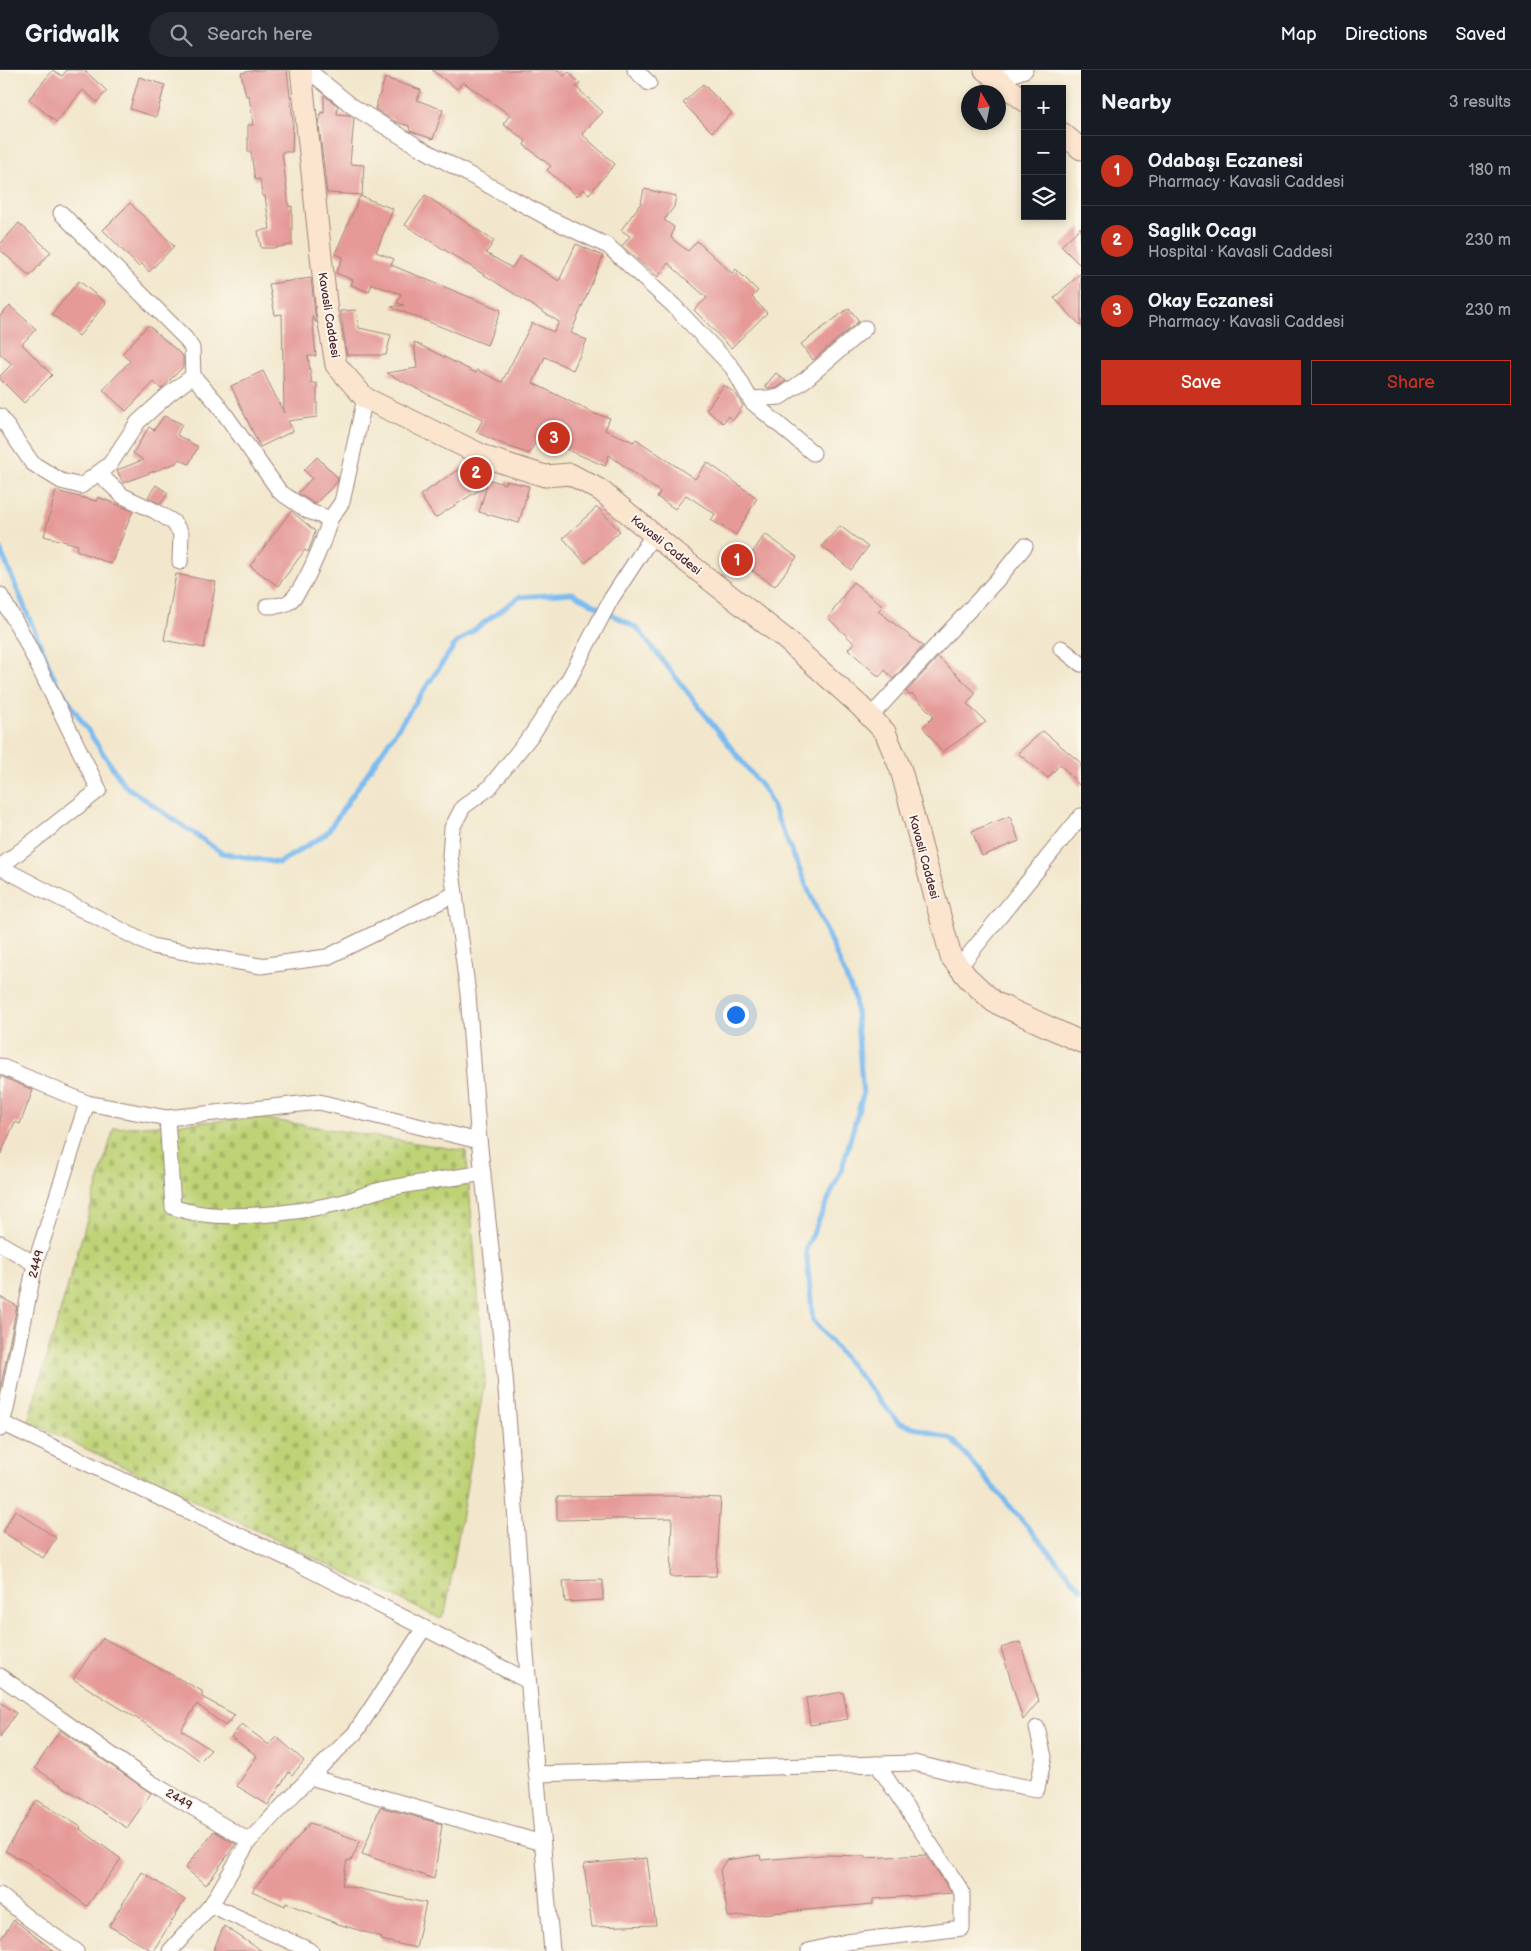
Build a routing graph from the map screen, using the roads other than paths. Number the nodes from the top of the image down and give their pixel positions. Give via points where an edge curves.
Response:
1 (301, 70) edge
2 (308, 70) edge
3 (635, 70) edge
4 (1025, 70) edge
5 (992, 74) edge
6 (649, 83) dead end
7 (1021, 98) edge
8 (1066, 136) edge
9 (1081, 149) edge
10 (61, 213) dead end
11 (865, 328) dead end
12 (193, 376) junction
13 (365, 398) junction
14 (751, 399) junction
15 (0, 416) edge
16 (813, 453) dead end
17 (98, 473) junction
18 (330, 519) junction
19 (654, 535) junction
20 (1025, 546) dead end
21 (180, 562) dead end
22 (0, 595) edge
23 (267, 606) dead end
24 (1060, 648) dead end
25 (1081, 664) edge
26 (870, 717) junction
27 (1081, 816) edge
28 (0, 867) edge
29 (455, 894) junction
30 (959, 967) junction
31 (1081, 1042) edge
32 (0, 1066) edge
33 (87, 1103) junction
34 (167, 1118) junction
35 (479, 1141) junction
36 (483, 1173) junction
37 (0, 1243) edge
38 (35, 1264) junction
39 (1, 1425) edge
40 (424, 1628) junction
41 (0, 1676) edge
42 (528, 1681) junction
43 (1038, 1728) dead end
44 (877, 1764) junction
45 (536, 1774) junction
46 (310, 1777) junction
47 (249, 1841) junction
48 (542, 1843) junction
49 (0, 1895) edge
50 (211, 1905) junction
51 (847, 1946) edge
52 (76, 1951) edge
53 (170, 1951) edge
54 (312, 1951) edge
55 (552, 1951) edge
56 (809, 1951) edge

1 - 13 street, Kavasli Caddesi via 326,312 336,365
2 - 14 street via 352,106 417,146 548,218 608,246 674,306 732,367
3 - 6 street
4 - 5 street
5 - 7 street
8 - 9 street
10 - 12 street via 185,338 192,348
11 - 14 street via 780,397
12 - 17 street via 138,422 110,464
12 - 18 street via 217,403 280,492 308,511
13 - 18 street via 342,502
13 - 19 street, Kavasli Caddesi via 488,458 545,476 570,474 600,490
14 - 16 street
15 - 17 street via 32,463 61,481 81,486
17 - 21 street via 123,496 173,522 181,533
18 - 23 street via 320,550 297,595 286,604
19 - 26 street, Kavasli Caddesi via 783,637
19 - 29 street via 611,599 569,679 534,733 489,788 463,807 452,828 450,856
20 - 26 street
22 - 28 street via 99,790
24 - 25 street
26 - 30 street, Kavasli Caddesi via 885,732 901,770 950,957
27 - 30 street
28 - 29 street via 152,946 260,966 327,957
29 - 35 street via 468,994
30 - 31 street, Kavasli Caddesi via 994,1002
32 - 33 street
33 - 34 street
33 - 38 street, 2449
34 - 35 street via 319,1102
34 - 36 street via 173,1207 188,1213 227,1217 279,1212
35 - 36 street
36 - 42 street via 506,1376
37 - 38 street
38 - 39 street, 2449
39 - 40 street via 293,1561
40 - 42 street
40 - 46 street via 355,1733
41 - 47 street, 2449 via 150,1782
42 - 45 street
43 - 44 street via 1044,1756 1037,1789 914,1763
44 - 45 street
44 - 51 street via 962,1892 962,1928
45 - 48 street
46 - 47 street
46 - 48 street
47 - 50 street
48 - 55 street
49 - 52 street
50 - 53 street
50 - 54 street
51 - 56 street

